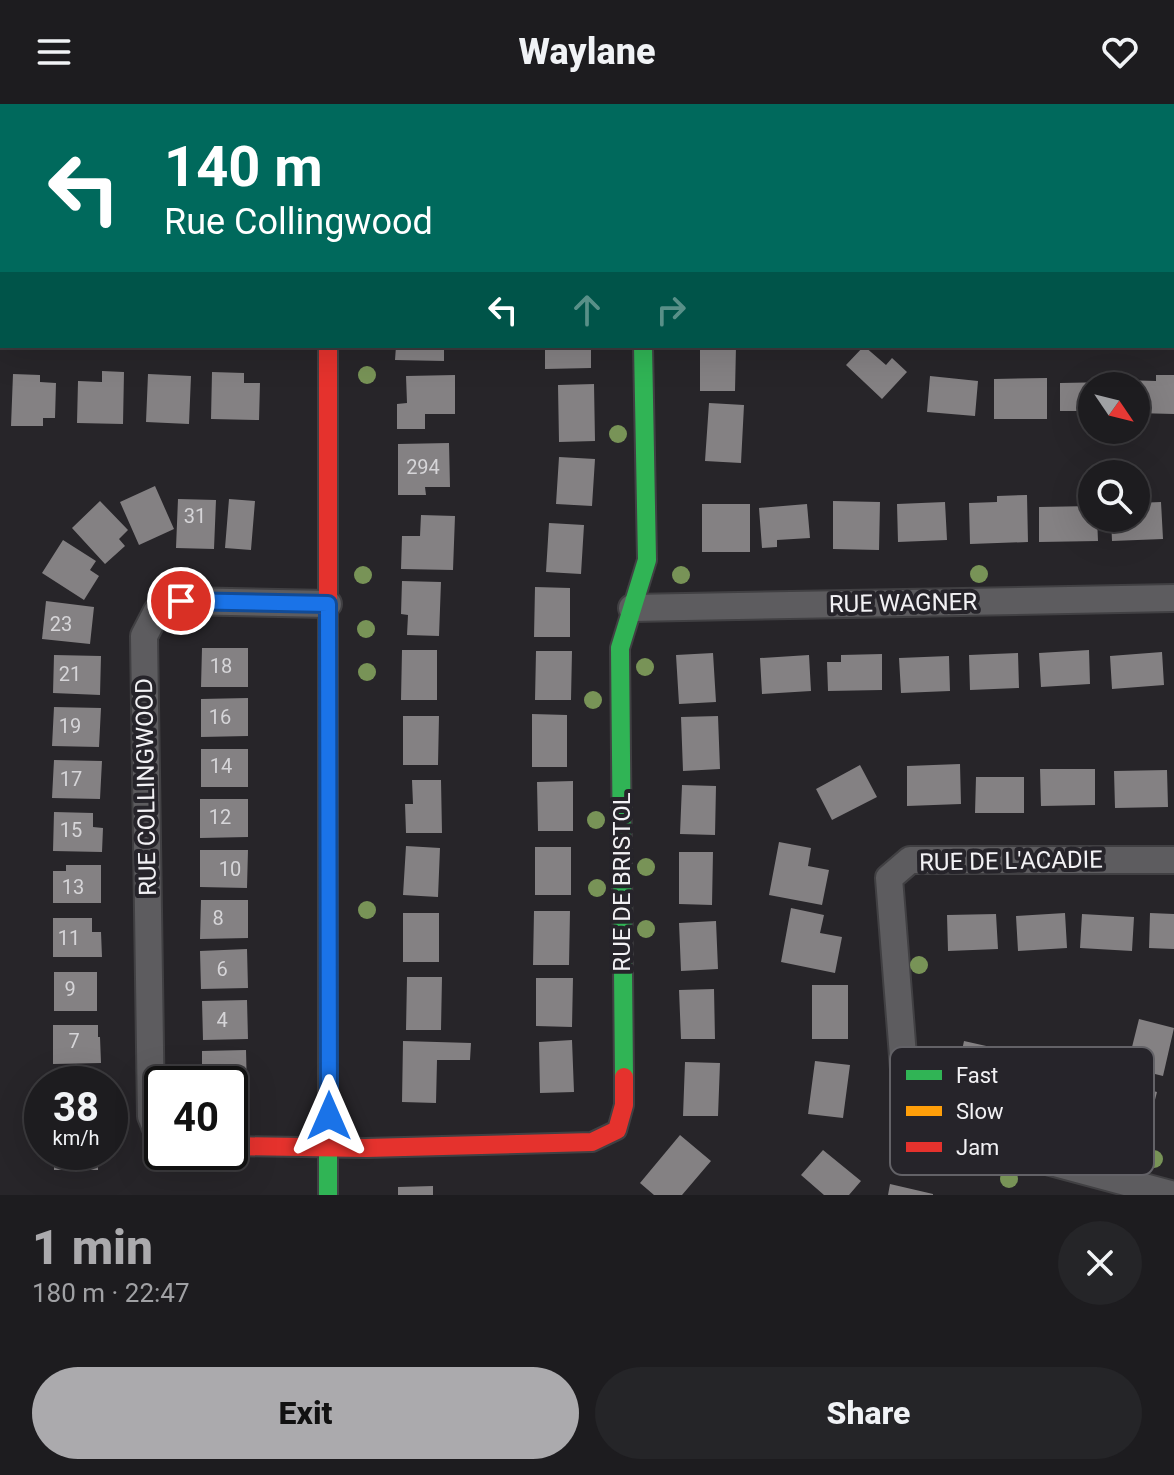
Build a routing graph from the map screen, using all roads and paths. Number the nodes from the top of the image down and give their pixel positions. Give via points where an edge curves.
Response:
1 (328, 348) edge
2 (643, 348) edge
3 (1174, 598) edge
4 (328, 604) junction
5 (632, 608) junction
6 (1174, 860) edge
7 (902, 1047) edge
8 (150, 1066) edge
9 (248, 1146) edge
10 (329, 1148) junction
11 (1099, 1175) edge
12 (328, 1195) edge
13 (1174, 1195) edge

1 - 4 street
2 - 5 street, RUE DE BRISTOL via 647,560
3 - 5 street, RUE WAGNER
4 - 8 street, RUE COLLINGWOOD via 181,601 157,611 144,636
4 - 10 street
5 - 10 street, RUE DE BRISTOL via 620,648 624,1105 617,1130 592,1142
6 - 7 street, RUE DE L'ACADIE via 910,860 889,878
9 - 10 street
10 - 12 street
11 - 13 street, RUE DE L'ACADIE

